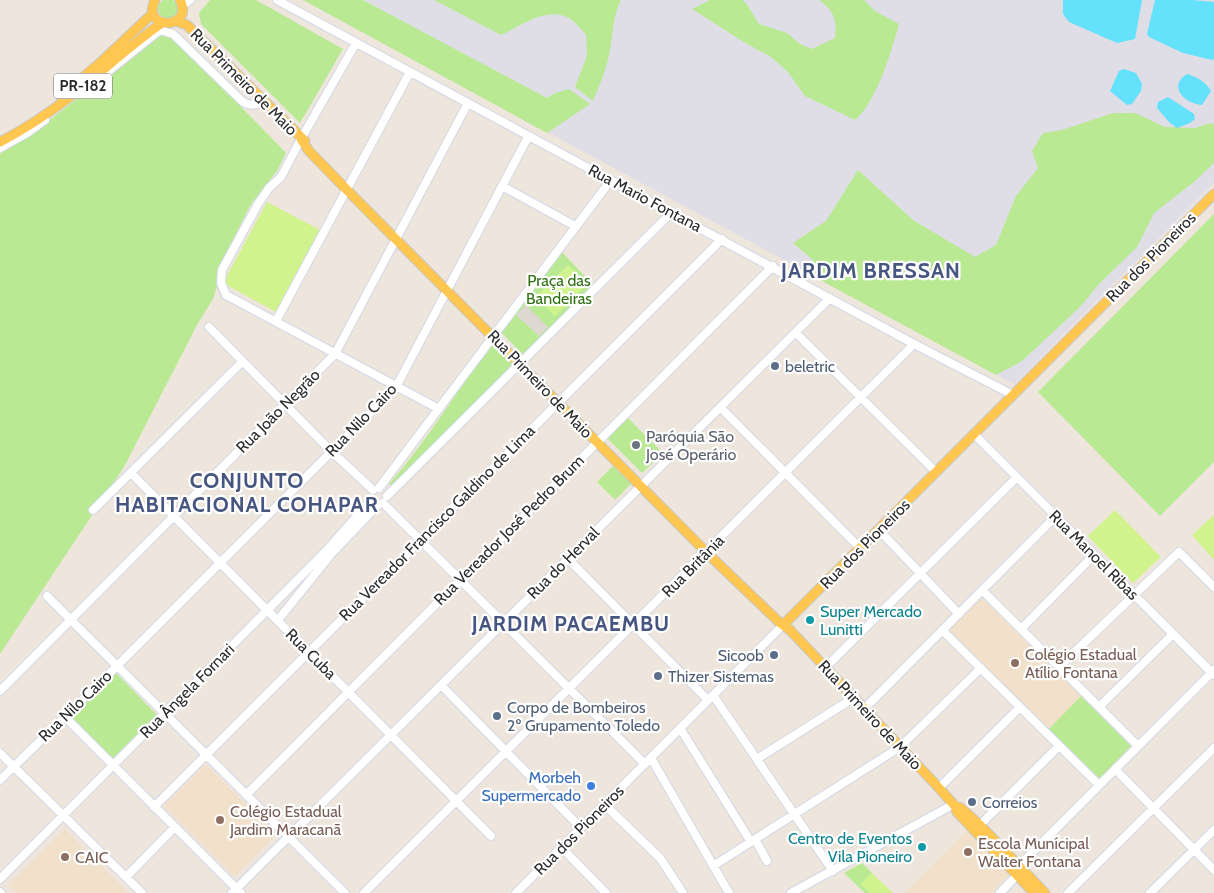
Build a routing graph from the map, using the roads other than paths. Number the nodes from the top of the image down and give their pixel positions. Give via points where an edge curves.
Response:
1 (155, 0) edge
2 (277, 0) edge
3 (184, 3) edge
4 (153, 13) junction
5 (176, 21) junction
6 (162, 23) junction
7 (187, 25) junction
8 (356, 43) junction
9 (410, 72) junction
10 (263, 100) junction
11 (468, 103) junction
12 (25, 129) junction
13 (0, 136) edge
14 (528, 137) junction
15 (301, 139) junction
16 (0, 142) edge
17 (0, 147) edge
18 (611, 180) junction
19 (502, 186) junction
20 (347, 187) junction
21 (1214, 194) edge
22 (672, 212) junction
23 (575, 226) junction
24 (397, 236) junction
25 (722, 239) junction
26 (773, 266) junction
27 (448, 287) junction
28 (830, 298) junction
29 (276, 320) junction
30 (209, 327) dead end
31 (796, 332) junction
32 (494, 334) junction
33 (914, 344) junction
34 (336, 354) junction
35 (522, 361) junction
36 (242, 362) junction
37 (396, 386) junction
38 (1013, 395) junction
39 (860, 397) junction
40 (560, 400) junction
41 (285, 405) junction
42 (720, 407) junction
43 (439, 408) junction
44 (974, 434) junction
45 (599, 440) junction
46 (331, 452) junction
47 (131, 472) junction
48 (936, 472) junction
49 (785, 473) junction
50 (1016, 478) junction
51 (642, 484) junction
52 (376, 489) junction
53 (380, 501) junction
54 (93, 510) dead end
55 (173, 516) junction
56 (1056, 517) junction
57 (879, 530) junction
58 (420, 541) junction
59 (860, 548) junction
60 (708, 550) junction
61 (330, 551) junction
62 (1094, 555) junction
63 (568, 559) junction
64 (221, 562) junction
65 (920, 573) junction
66 (460, 581) junction
67 (1214, 587) edge
68 (982, 590) junction
69 (1134, 595) junction
70 (48, 596) dead end
71 (268, 609) junction
72 (959, 614) junction
73 (71, 620) junction
74 (278, 620) junction
75 (503, 624) junction
76 (784, 624) junction
77 (634, 625) junction
78 (1021, 629) junction
79 (942, 630) junction
80 (1173, 634) junction
81 (309, 652) junction
82 (117, 666) junction
83 (826, 667) junction
84 (1059, 667) junction
85 (981, 668) junction
86 (1213, 673) edge
87 (441, 685) junction
88 (569, 689) junction
89 (0, 691) edge
90 (349, 692) junction
91 (855, 697) junction
92 (711, 698) junction
93 (1020, 707) junction
94 (1099, 707) junction
95 (865, 708) junction
96 (165, 714) junction
97 (64, 716) junction
98 (680, 728) junction
99 (391, 735) junction
100 (1059, 746) junction
101 (1138, 746) junction
102 (900, 747) junction
103 (1214, 748) edge
104 (506, 752) junction
105 (0, 753) edge
106 (206, 755) junction
107 (757, 759) junction
108 (648, 761) junction
109 (113, 766) junction
110 (13, 767) junction
111 (1115, 769) junction
112 (0, 780) edge
113 (1099, 785) junction
114 (939, 788) junction
115 (246, 795) junction
116 (456, 801) junction
117 (604, 804) junction
118 (954, 805) junction
119 (154, 807) junction
120 (1154, 809) junction
121 (794, 814) junction
122 (64, 815) junction
123 (175, 828) junction
124 (581, 828) junction
125 (978, 828) junction
126 (1214, 830) edge
127 (491, 836) dead end
128 (289, 837) junction
129 (753, 840) junction
130 (561, 848) junction
131 (1194, 850) junction
132 (767, 861) dead end
133 (713, 866) junction
134 (1214, 870) edge
135 (833, 871) junction
136 (1018, 871) junction
137 (126, 877) junction
138 (0, 880) edge
139 (237, 892) edge
140 (142, 893) edge
141 (344, 893) edge
142 (364, 893) edge
143 (516, 893) edge
144 (606, 893) edge
145 (682, 893) edge
146 (729, 893) edge
147 (791, 893) edge
148 (1000, 893) edge
149 (1034, 893) edge
150 (1045, 893) edge
151 (1068, 893) edge
152 (1150, 893) edge

1 - 4 main road
2 - 8 street, Rua Mario Fontana
3 - 5 main road
3 - 7 main road, Rua Primeiro de Maio
4 - 6 main road
4 - 13 main road, PR-182 via 66,92
5 - 6 main road, PR-182
5 - 7 main road, Rua Primeiro de Maio
6 - 12 main road, PR-182
7 - 10 main road, Rua Primeiro de Maio
8 - 9 street, Rua Mario Fontana
8 - 15 street
9 - 11 street, Rua Mario Fontana
9 - 20 street
10 - 15 main road, Rua Primeiro de Maio
10 - 17 street via 252,105 243,102 173,34 160,30 64,106 27,133
11 - 14 street, Rua Mario Fontana
11 - 24 street, Rua João Negrão
12 - 16 main road, PR-182
12 - 17 main road
14 - 18 street, Rua Mario Fontana
14 - 19 street, Rua Nilo Cairo
15 - 20 main road, Rua Primeiro de Maio
15 - 29 street via 281,177 258,204 222,270 221,283 226,294
18 - 22 street, Rua Mario Fontana
18 - 23 street
19 - 23 street
19 - 27 street, Rua Nilo Cairo
20 - 24 main road, Rua Primeiro de Maio
20 - 29 street
21 - 38 main road, Rua dos Pioneiros
22 - 25 street, Rua Mario Fontana
22 - 35 street, Rua Ângela Fornari
23 - 32 street
24 - 27 main road, Rua Primeiro de Maio
24 - 34 street, Rua João Negrão
25 - 26 street, Rua Mario Fontana
25 - 40 street, Rua Vereador Francisco Galdino de Lima
26 - 28 street, Rua Mario Fontana
26 - 45 street, Rua Vereador José Pedro Brum
27 - 32 main road, Rua Primeiro de Maio
27 - 37 street, Rua Nilo Cairo
28 - 31 street, Rua do Herval
28 - 33 street, Rua Mario Fontana
29 - 34 street
30 - 36 street
31 - 39 street
31 - 42 street, Rua do Herval
32 - 35 main road, Rua Primeiro de Maio
32 - 43 street
33 - 38 street, Rua Mario Fontana
33 - 39 street, Rua Britânia
34 - 37 street
34 - 41 street, Rua João Negrão
35 - 40 main road, Rua Primeiro de Maio
35 - 53 street, Rua Ângela Fornari
36 - 41 street
36 - 47 street
37 - 43 street
37 - 46 street, Rua Nilo Cairo
38 - 44 main road, Rua dos Pioneiros
39 - 48 street
39 - 49 street, Rua Britânia
40 - 45 main road, Rua Primeiro de Maio
40 - 58 street, Rua Vereador Francisco Galdino de Lima
41 - 46 street
41 - 55 street, Rua João Negrão
42 - 49 street
42 - 51 street, Rua do Herval
43 - 52 street
44 - 48 main road, Rua dos Pioneiros
44 - 50 street, Rua Manoel Ribas
45 - 51 main road, Rua Primeiro de Maio
45 - 66 street, Rua Vereador José Pedro Brum
46 - 52 street
46 - 64 street, Rua Nilo Cairo
47 - 54 street
47 - 55 street, Rua Cuba
48 - 57 main road, Rua dos Pioneiros
49 - 59 street
49 - 60 street, Rua Britânia
50 - 56 street, Rua Manoel Ribas
50 - 65 street
51 - 60 main road, Rua Primeiro de Maio
51 - 63 street, Rua do Herval
52 - 53 street via 370,495
52 - 53 street via 385,491
53 - 58 street
53 - 61 street, Rua Ângela Fornari
55 - 64 street, Rua Cuba
55 - 73 street, Rua João Negrão
56 - 62 street, Rua Manoel Ribas
56 - 68 street
57 - 59 main road, Rua dos Pioneiros
57 - 65 street
58 - 66 street
58 - 81 street, Rua Vereador Francisco Galdino de Lima
59 - 76 main road, Rua dos Pioneiros
60 - 76 main road, Rua Primeiro de Maio
60 - 77 street, Rua Britânia
61 - 71 street, Rua Ângela Fornari
61 - 74 street, Rua Ângela Fornari
62 - 69 street, Rua Manoel Ribas
62 - 78 street
63 - 75 street, Rua do Herval
63 - 77 street
64 - 71 street, Rua Cuba
64 - 82 street, Rua Nilo Cairo
65 - 72 street
65 - 83 street
66 - 75 street
66 - 90 street, Rua Vereador José Pedro Brum
67 - 69 street via 1178,552
68 - 72 street
68 - 78 street
69 - 80 street, Rua Manoel Ribas
69 - 84 street
70 - 73 street
71 - 74 street, Rua Cuba
71 - 96 street, Rua Ângela Fornari
72 - 79 street
73 - 82 street
73 - 89 street, Rua João Negrão
74 - 81 street, Rua Cuba
75 - 87 street, Rua do Herval
75 - 88 street
76 - 83 main road, Rua Primeiro de Maio
76 - 92 street, Rua dos Pioneiros
77 - 88 street, Rua Britânia
77 - 92 street
78 - 84 street
79 - 85 street
79 - 95 street
80 - 86 street, Rua Manoel Ribas
80 - 94 street
81 - 90 street, Rua Cuba
81 - 106 street, Rua Vereador Francisco Galdino de Lima
82 - 96 street
82 - 97 street, Rua Nilo Cairo
83 - 91 main road, Rua Primeiro de Maio
84 - 94 street
85 - 93 street
85 - 102 street
86 - 101 street
87 - 99 street, Rua do Herval
87 - 104 street
88 - 104 street, Rua Britânia
88 - 108 street
90 - 99 street, Rua Cuba
90 - 115 street, Rua Vereador José Pedro Brum
91 - 95 main road, Rua Primeiro de Maio
91 - 107 street
92 - 98 street, Rua dos Pioneiros
92 - 107 street
93 - 100 street
93 - 114 street
94 - 101 street
95 - 102 main road, Rua Primeiro de Maio
96 - 106 street
96 - 109 street, Rua Ângela Fornari
97 - 109 street
97 - 110 street, Rua Nilo Cairo
98 - 108 street, Rua dos Pioneiros
98 - 129 street
99 - 116 street, Rua Cuba
99 - 128 street, Rua do Herval
100 - 113 street
100 - 125 street
101 - 111 street
102 - 114 main road, Rua Primeiro de Maio
102 - 121 street
103 - 120 street
104 - 116 street, Rua Britânia
104 - 124 street
105 - 110 street
106 - 115 street
106 - 119 street, Rua Vereador Francisco Galdino de Lima
107 - 121 street
108 - 117 street, Rua dos Pioneiros
108 - 133 street
109 - 119 street
109 - 122 street, Rua Ângela Fornari
110 - 112 street, Rua Nilo Cairo
110 - 122 street
111 - 113 street
111 - 120 street
113 - 136 street
114 - 118 main road, Rua Primeiro de Maio
115 - 128 street
116 - 127 street, Rua Cuba
116 - 142 street, Rua Britânia
117 - 124 street, Rua dos Pioneiros
117 - 145 street via 660,858
118 - 125 main road, Rua Primeiro de Maio via 957,812
118 - 135 street
119 - 123 street
120 - 131 street
120 - 151 street
121 - 129 street
121 - 135 street
122 - 137 street
122 - 138 street, Rua Ângela Fornari
123 - 137 street
123 - 139 street
124 - 130 street, Rua dos Pioneiros
125 - 136 main road, Rua Primeiro de Maio
126 - 131 street
128 - 139 street, Rua do Herval
128 - 141 street
129 - 132 street
129 - 133 street
130 - 143 street, Rua dos Pioneiros
130 - 144 street
131 - 134 street
131 - 152 street
133 - 146 street
135 - 147 street
136 - 148 street
136 - 149 main road, Rua Primeiro de Maio
136 - 150 main road, Rua Primeiro de Maio
137 - 140 street

